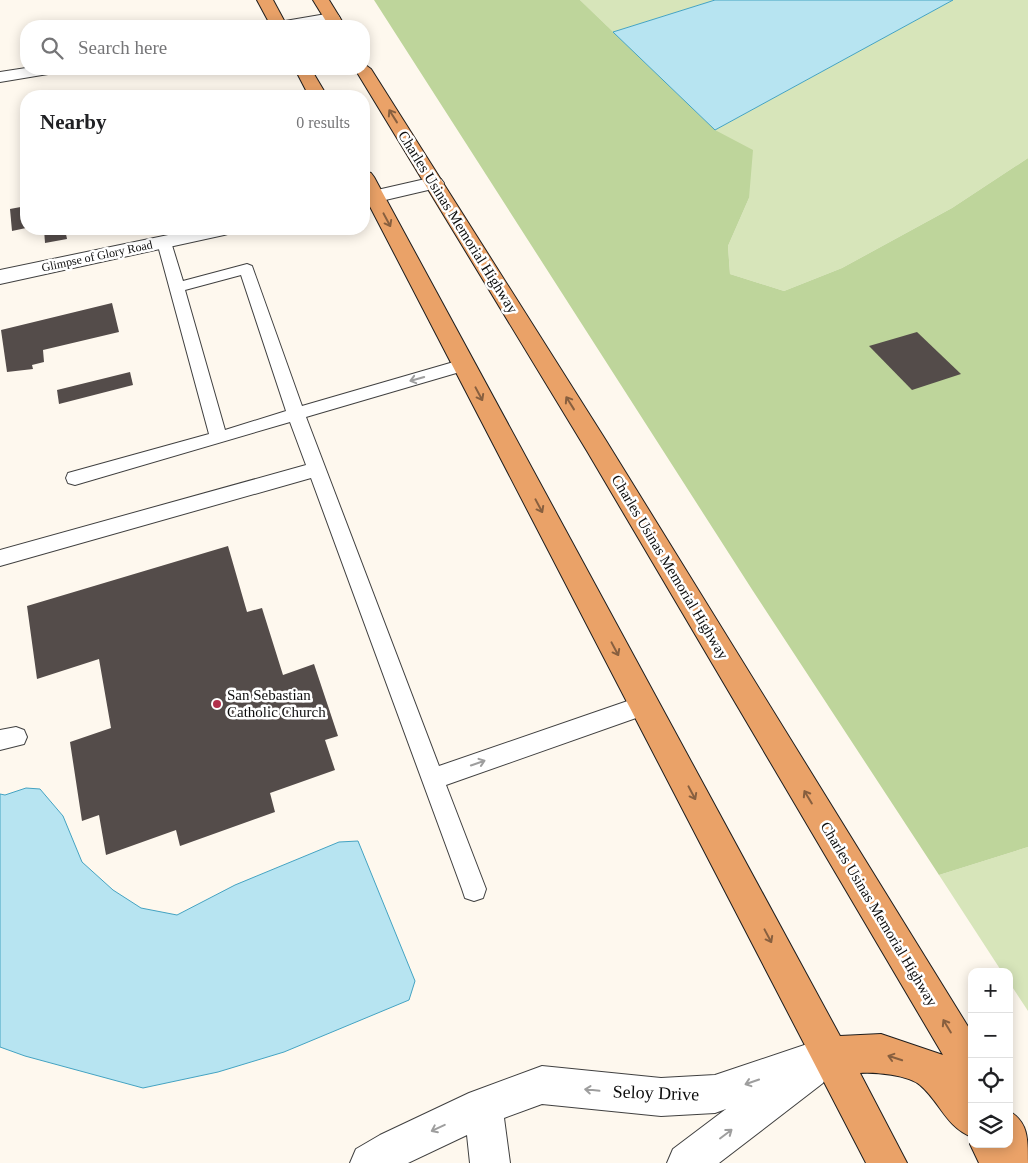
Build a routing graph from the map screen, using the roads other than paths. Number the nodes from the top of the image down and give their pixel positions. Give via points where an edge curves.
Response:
1 (266, 0) edge
2 (321, 0) edge
3 (276, 20) edge
4 (333, 20) edge
5 (20, 74) edge
6 (306, 75) edge
7 (367, 75) edge
8 (0, 77) edge
9 (315, 90) edge
10 (434, 183) junction
11 (370, 197) edge
12 (370, 199) edge
13 (196, 235) edge
14 (164, 242) junction
15 (0, 277) edge
16 (177, 287) junction
17 (464, 365) junction
18 (296, 414) junction
19 (219, 438) junction
20 (317, 468) junction
21 (75, 478) dead end
22 (0, 558) edge
23 (645, 705) junction
24 (432, 779) junction
25 (474, 889) dead end
26 (831, 1055) junction
27 (968, 1061) edge
28 (482, 1107) junction
29 (968, 1113) edge
30 (1013, 1137) edge
31 (993, 1148) edge
32 (1028, 1161) edge
33 (370, 1163) edge
34 (490, 1163) edge
35 (687, 1163) edge
36 (887, 1163) edge
37 (1002, 1163) edge

1 - 3 highway
2 - 4 highway
5 - 8 street
6 - 9 highway
10 -> 7 highway, Charles Usinas Memorial Highway
10 - 11 street
27 -> 10 highway, Charles Usinas Memorial Highway
12 -> 17 highway
13 - 14 street, Glimpse of Glory Road
14 - 15 street, Glimpse of Glory Road
14 - 16 lane
16 - 18 lane via 246,269
16 - 19 lane
17 -> 18 lane
17 -> 23 highway
18 - 19 lane
18 - 20 lane
19 - 21 lane
20 - 22 lane
20 - 24 lane
24 -> 23 lane
23 -> 26 highway
24 - 25 lane
26 -> 28 street, Seloy Drive via 715,1094 661,1097 542,1085
29 -> 26 highway via 931,1069 881,1053
35 -> 26 street
26 - 36 highway
28 -> 33 street, Seloy Drive
28 - 34 street
30 - 32 highway
31 - 37 highway

